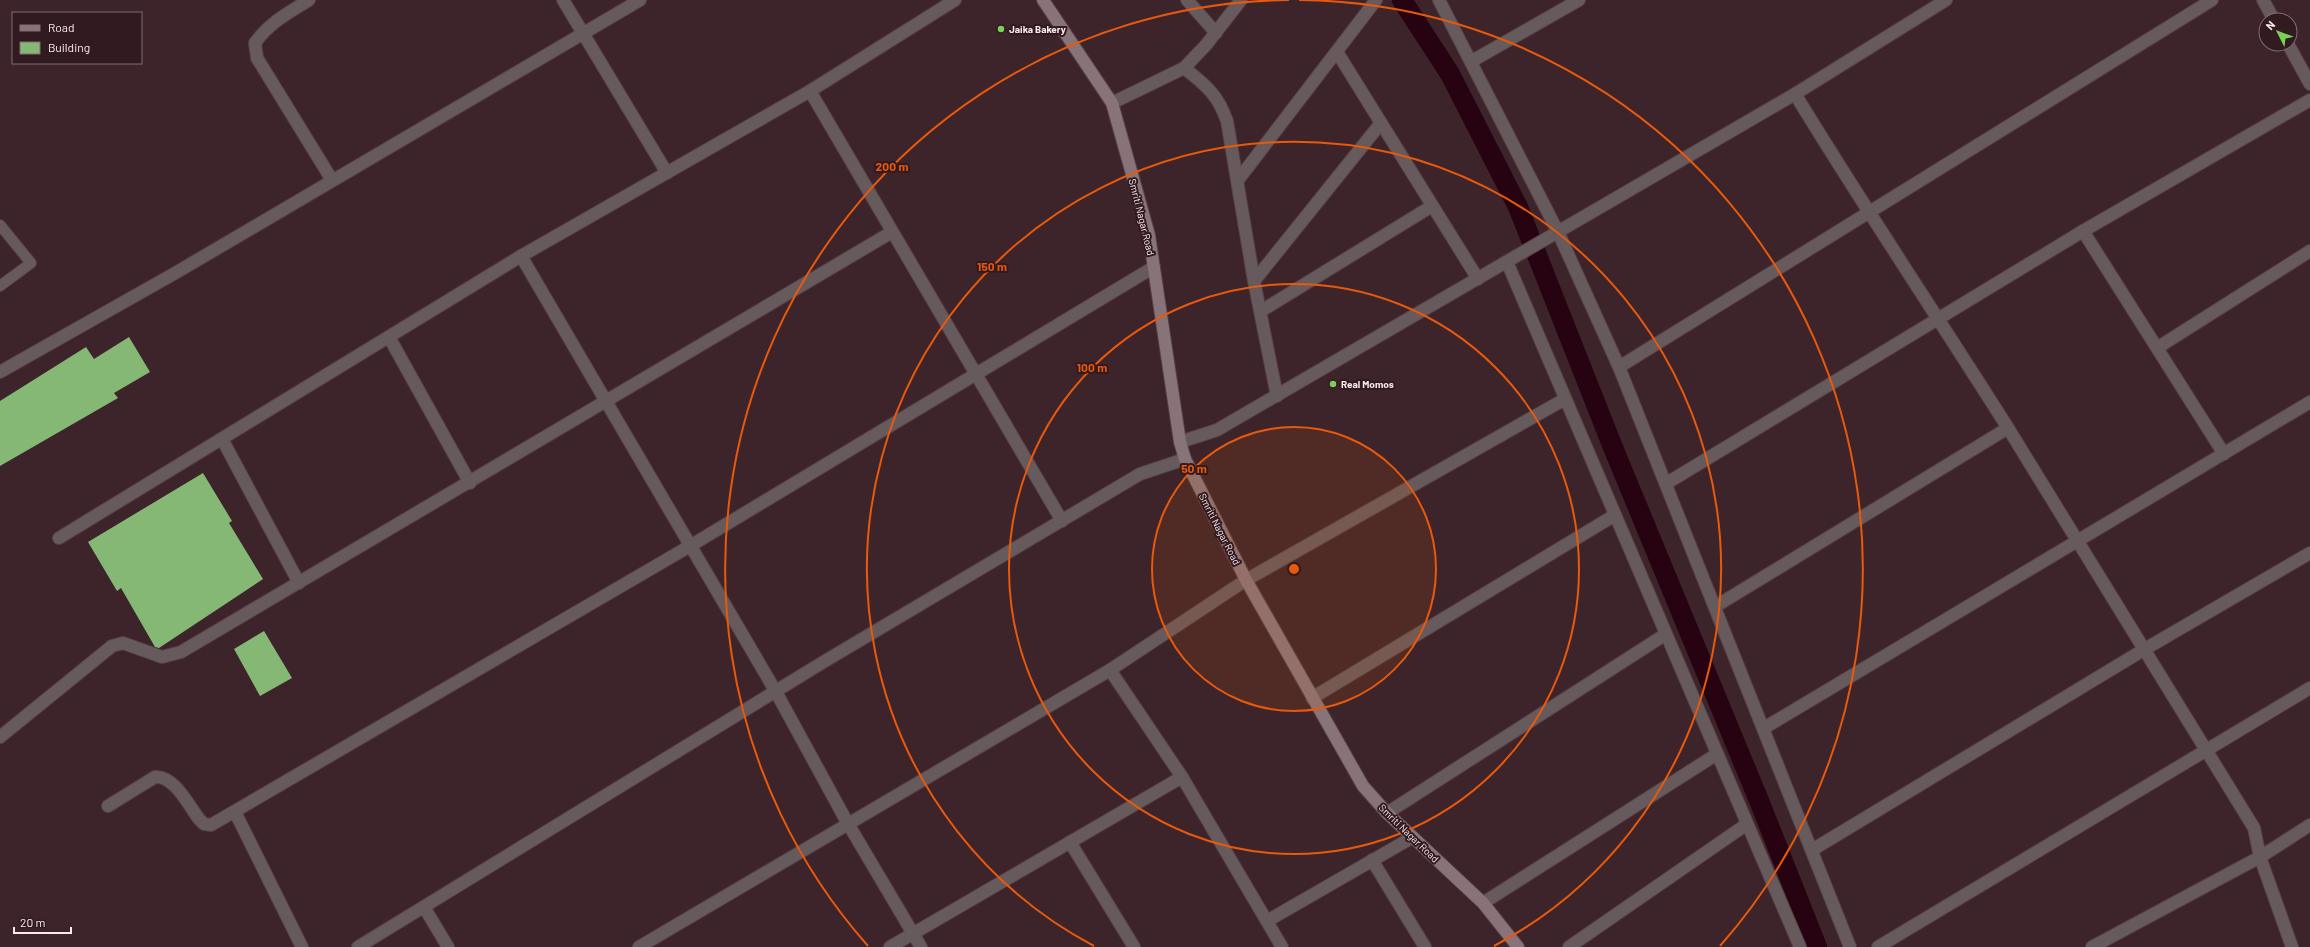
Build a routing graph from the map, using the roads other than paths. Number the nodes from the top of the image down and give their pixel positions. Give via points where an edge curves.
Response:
1 (309, 0) edge
2 (563, 0) edge
3 (640, 0) edge
4 (955, 0) edge
5 (1043, 0) edge
6 (1187, 0) edge
7 (1241, 0) edge
8 (1376, 0) edge
9 (1439, 0) edge
10 (1579, 0) edge
11 (1946, 0) edge
12 (2212, 0) edge
13 (2263, 0) edge
14 (1932, 4) edge
15 (2270, 12) edge
16 (583, 33) junction
17 (1216, 33) junction
18 (1337, 52) junction
19 (2292, 52) edge
20 (1472, 61) junction
21 (1184, 68) junction
22 (2310, 84) edge
23 (810, 91) junction
24 (1795, 94) junction
25 (2310, 100) edge
26 (1112, 103) junction
27 (1381, 123) junction
28 (667, 173) junction
29 (332, 180) junction
30 (1238, 180) junction
31 (1432, 206) junction
32 (1868, 212) junction
33 (0, 225) edge
34 (2083, 231) junction
35 (892, 232) junction
36 (1558, 232) junction
37 (2310, 251) edge
38 (521, 256) junction
39 (1507, 262) junction
40 (1154, 266) junction
41 (1478, 279) junction
42 (1254, 281) junction
43 (0, 286) edge
44 (1262, 311) junction
45 (1938, 320) junction
46 (388, 337) junction
47 (2157, 348) junction
48 (1619, 367) junction
49 (0, 372) edge
50 (976, 374) junction
51 (1277, 396) junction
52 (1566, 399) junction
53 (606, 401) junction
54 (2310, 402) edge
55 (2008, 428) junction
56 (222, 439) junction
57 (1180, 442) junction
58 (2224, 454) junction
59 (1185, 459) junction
60 (470, 483) junction
61 (1667, 483) junction
62 (1615, 515) junction
63 (1062, 521) junction
64 (59, 538) dead end
65 (2077, 541) junction
66 (690, 546) junction
67 (2310, 553) edge
68 (1246, 580) junction
69 (299, 583) junction
70 (1716, 606) junction
71 (1666, 634) junction
72 (2145, 649) junction
73 (1110, 670) junction
74 (2310, 688) edge
75 (776, 692) junction
76 (1312, 698) junction
77 (1764, 728) junction
78 (0, 737) edge
79 (2206, 752) junction
80 (1717, 754) junction
81 (1182, 777) junction
82 (108, 806) dead end
83 (234, 812) junction
84 (1387, 813) junction
85 (847, 822) junction
86 (1747, 824) junction
87 (2310, 826) edge
88 (1413, 837) junction
89 (1070, 842) junction
90 (1812, 850) junction
91 (2260, 857) junction
92 (1372, 860) junction
93 (1483, 903) junction
94 (424, 907) junction
95 (1267, 921) junction
96 (913, 933) junction
97 (302, 947) edge
98 (358, 947) edge
99 (448, 947) edge
100 (638, 947) edge
101 (890, 947) edge
102 (921, 947) edge
103 (1134, 947) edge
104 (1282, 947) edge
105 (1425, 947) edge
106 (1518, 947) edge
107 (1570, 947) edge
108 (1800, 947) edge
109 (1850, 947) edge
110 (1878, 947) edge
111 (2092, 947) edge
112 (2292, 947) edge

1 - 29 street via 276,20 263,32 255,43 256,58
2 - 16 street
3 - 16 street
4 - 23 street
5 - 26 main road, Smriti Nagar Road
6 - 17 street
7 - 17 street
8 - 18 street
9 - 20 street
10 - 20 street
11 - 14 street
12 - 32 street
13 - 15 street
14 - 24 street
16 - 28 street
16 - 29 street
17 - 21 street
18 - 27 street
18 - 30 street
19 - 22 street
20 - 36 street
21 - 26 street
21 - 30 street via 1204,83 1220,102 1227,121
23 - 28 street
23 - 35 street
24 - 32 street
24 - 36 street
25 - 34 street
26 - 40 main road, Smriti Nagar Road via 1149,235
27 - 31 street
27 - 42 street
28 - 38 street
29 - 49 street
30 - 42 street
31 - 41 street
31 - 44 street
32 - 45 street
32 - 48 street
33 - 43 lane via 31,262
34 - 45 street
34 - 47 street
35 - 50 street
35 - 53 street
36 - 39 street
36 - 48 street
37 - 47 street
38 - 46 street
38 - 53 street
39 - 41 street
39 - 52 street
40 - 50 street
40 - 57 main road, Smriti Nagar Road
41 - 51 street
42 - 44 street
44 - 51 street
45 - 55 street
45 - 61 street
46 - 56 street
46 - 60 street
47 - 58 street
48 - 61 street
50 - 63 street
50 - 66 street
51 - 57 street via 1218,430
52 - 62 street
52 - 68 street
53 - 60 street
53 - 66 street
54 - 58 street
55 - 65 street
55 - 70 street
56 - 64 street
56 - 69 street
57 - 59 main road, Smriti Nagar Road
58 - 65 street
59 - 63 street via 1140,474
59 - 68 main road, Smriti Nagar Road
60 - 69 street
61 - 70 street
62 - 71 street
62 - 76 street
63 - 75 street
65 - 72 street
65 - 77 street
66 - 75 street
66 - 83 street
67 - 72 street
68 - 73 street
68 - 76 main road, Smriti Nagar Road
69 - 78 street via 181,652 162,657 123,643 112,646
70 - 77 street
71 - 80 street
71 - 84 street
72 - 79 street
72 - 90 street
73 - 81 street
73 - 85 street
74 - 79 street
75 - 85 street
75 - 94 street
76 - 84 main road, Smriti Nagar Road via 1363,786
77 - 90 street
79 - 91 street via 2254,828
79 - 110 street
80 - 86 street
80 - 93 street
81 - 89 street
81 - 95 street
82 - 83 street via 156,777 161,777 172,783 204,824 211,825
83 - 97 street
84 - 88 main road, Smriti Nagar Road
85 - 96 street
85 - 100 street
86 - 107 street
86 - 108 street
87 - 91 street
88 - 92 street
88 - 93 main road, Smriti Nagar Road
89 - 96 street
89 - 103 street
90 - 109 street
91 - 111 street
91 - 112 street
92 - 95 street
92 - 105 street
93 - 106 main road, Smriti Nagar Road
94 - 98 street
94 - 99 street
95 - 104 street
96 - 101 street
96 - 102 street

